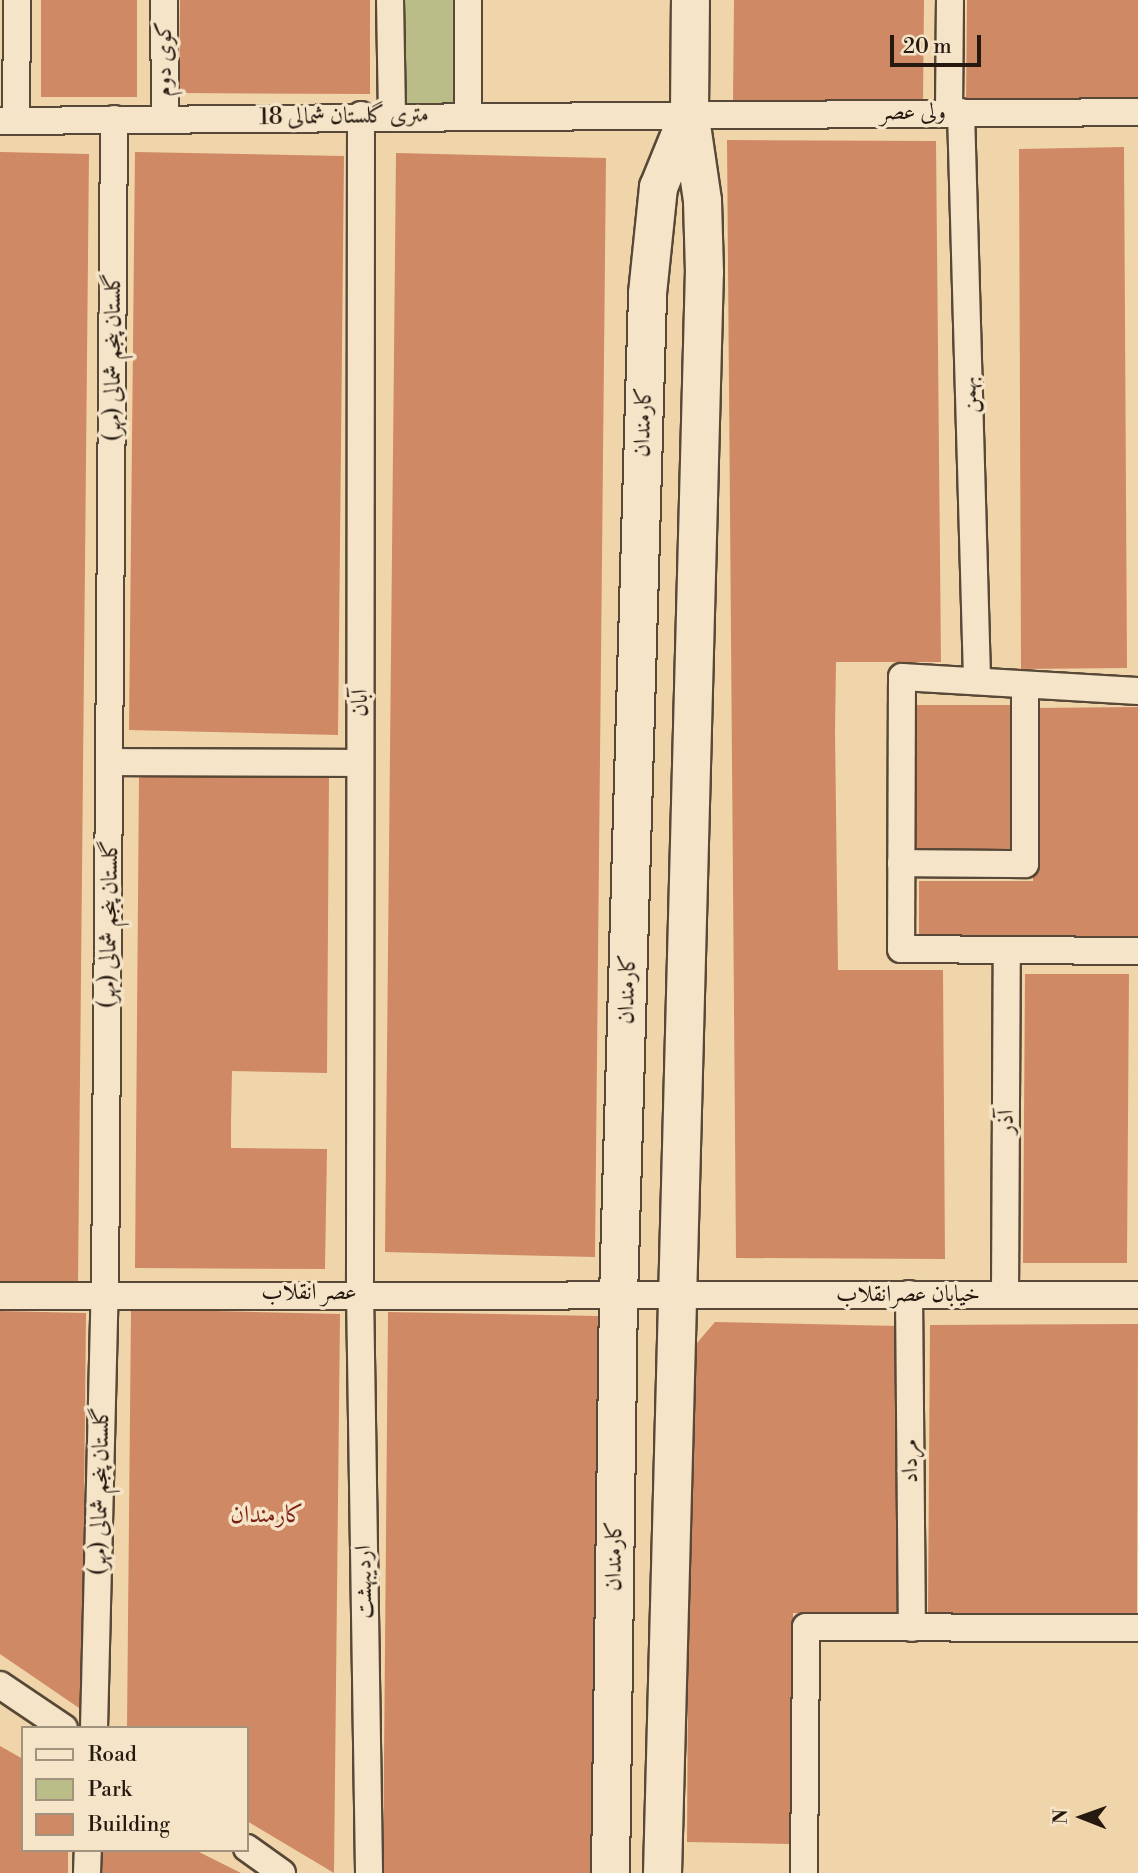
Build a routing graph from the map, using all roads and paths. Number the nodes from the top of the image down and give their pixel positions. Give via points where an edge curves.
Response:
1 (17, 0) edge
2 (164, 0) edge
3 (390, 0) edge
4 (468, 0) edge
5 (690, 0) edge
6 (950, 0) edge
7 (689, 111) junction
8 (955, 112) junction
9 (1138, 112) edge
10 (468, 114) junction
11 (361, 115) junction
12 (392, 115) junction
13 (165, 119) junction
14 (114, 120) junction
15 (8, 121) edge
16 (977, 679) junction
17 (1025, 689) junction
18 (1138, 691) edge
19 (110, 762) junction
20 (360, 763) junction
21 (901, 863) junction
22 (1007, 950) junction
23 (1138, 951) edge
24 (360, 1291) junction
25 (104, 1293) junction
26 (678, 1293) junction
27 (908, 1294) junction
28 (1005, 1294) junction
29 (1138, 1295) edge
30 (0, 1296) edge
31 (618, 1296) junction
32 (912, 1628) junction
33 (1138, 1628) edge
34 (0, 1685) edge
35 (61, 1726) edge
36 (94, 1726) edge
37 (88, 1852) edge
38 (254, 1859) edge
39 (87, 1873) edge
40 (282, 1873) edge
41 (369, 1873) edge
42 (610, 1873) edge
43 (662, 1873) edge
44 (804, 1873) edge

1 - 15 street
2 - 13 street, کوی دوم
3 - 12 street
4 - 10 street
5 - 7 main road, کارمندان
6 - 8 street, بهمن
7 - 8 street, ولی عصر
7 - 10 street, 18 متری گلستان شمالی
7 - 26 main road, کارمندان via 702,200 704,272
7 - 31 main road, کارمندان via 658,187 647,292
8 - 9 street, ولی عصر
8 - 16 street, بهمن
10 - 12 street, 18 متری گلستان شمالی
11 - 12 street, 18 متری گلستان شمالی
11 - 13 street, 18 متری گلستان شمالی
11 - 20 street, آبان
13 - 14 street, 18 متری گلستان شمالی
14 - 15 street, 18 متری گلستان شمالی
14 - 19 street, گلستان پنجم شمالی (مهر)
16 - 17 street
16 - 21 street via 901,677
17 - 18 street
17 - 21 street via 1025,864
19 - 20 street
19 - 25 street, گلستان پنجم شمالی (مهر)
20 - 24 street, آبان
21 - 22 street via 901,949
22 - 23 street
22 - 28 street, آذر
24 - 25 street, عصر انقلاب
24 - 31 street, عصر انقلاب
24 - 41 street, اردیبهشت
25 - 30 street, عصر انقلاب
25 - 36 street, گلستان پنجم شمالی (مهر)
26 - 27 street, خیابان عصرانقلاب
26 - 31 street, عصر انقلاب
26 - 43 main road, کارمندان
27 - 28 street, خیابان عصرانقلاب
27 - 32 street, مرداد
28 - 29 street, خیابان عصرانقلاب
31 - 42 main road, کارمندان
32 - 33 street
32 - 44 street via 806,1627
34 - 35 street
37 - 39 street
38 - 40 street

